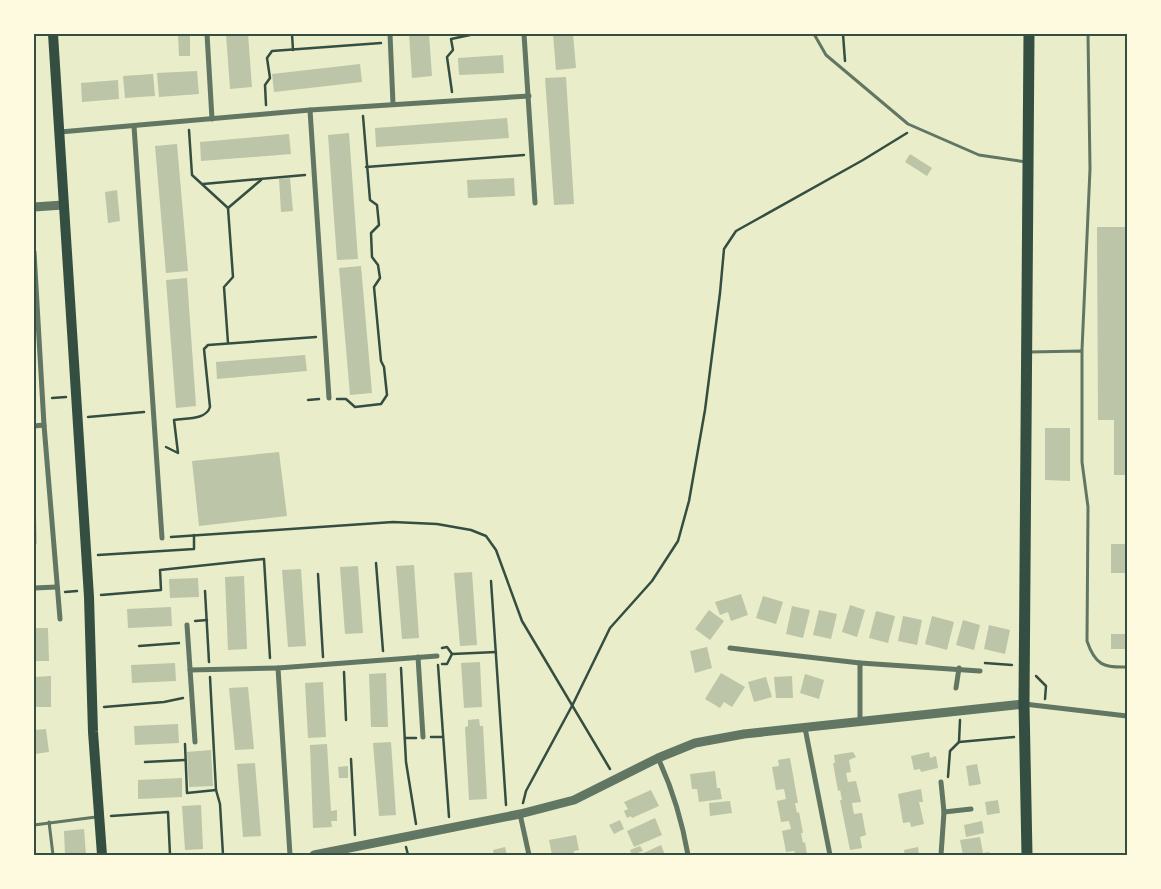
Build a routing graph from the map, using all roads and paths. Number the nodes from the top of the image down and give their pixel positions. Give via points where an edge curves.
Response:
1 (54, 34) edge
2 (207, 34) edge
3 (292, 34) edge
4 (390, 34) edge
5 (470, 34) edge
6 (520, 34) edge
7 (524, 34) edge
8 (814, 34) edge
9 (843, 34) edge
10 (1029, 34) edge
11 (1088, 34) edge
12 (390, 43) junction
13 (293, 50) junction
14 (846, 70) junction
15 (529, 96) junction
16 (453, 101) junction
17 (393, 104) junction
18 (362, 106) junction
19 (310, 110) junction
20 (267, 114) junction
21 (212, 119) junction
22 (188, 121) junction
23 (134, 126) junction
24 (916, 127) junction
25 (60, 132) junction
26 (532, 154) junction
27 (1028, 162) junction
28 (366, 167) junction
29 (314, 173) junction
30 (262, 179) junction
31 (202, 184) junction
32 (535, 203) dead end
33 (63, 205) junction
34 (34, 207) edge
35 (228, 208) junction
36 (34, 252) edge
37 (325, 336) junction
38 (228, 343) junction
39 (1082, 351) junction
40 (1026, 352) junction
41 (77, 396) junction
42 (329, 398) junction
43 (43, 399) junction
44 (308, 400) dead end
45 (154, 411) junction
46 (79, 418) junction
47 (44, 425) junction
48 (34, 426) edge
49 (156, 442) junction
50 (194, 535) junction
51 (162, 538) joint
52 (87, 555) junction
53 (376, 563) dead end
54 (318, 574) dead end
55 (491, 581) dead end
56 (34, 588) edge
57 (57, 590) junction
58 (205, 591) dead end
59 (89, 593) junction
60 (60, 620) dead end
61 (187, 625) dead end
62 (178, 636) dead end
63 (139, 646) dead end
64 (730, 648) dead end
65 (496, 652) junction
66 (452, 654) junction
67 (437, 656) junction
68 (418, 657) junction
69 (400, 659) junction
70 (384, 660) junction
71 (860, 662) junction
72 (344, 663) junction
73 (438, 664) junction
74 (323, 665) junction
75 (270, 667) junction
76 (1127, 667) edge
77 (278, 668) junction
78 (959, 668) junction
79 (209, 669) junction
80 (190, 670) junction
81 (980, 671) dead end
82 (956, 688) dead end
83 (192, 697) junction
84 (573, 704) junction
85 (1024, 704) junction
86 (93, 708) junction
87 (960, 712) junction
88 (1127, 716) edge
89 (346, 720) dead end
90 (860, 722) junction
91 (805, 728) junction
92 (1026, 736) junction
93 (423, 738) dead end
94 (194, 742) junction
95 (214, 742) junction
96 (958, 742) junction
97 (658, 758) junction
98 (351, 759) dead end
99 (185, 760) junction
100 (145, 762) dead end
101 (615, 779) junction
102 (940, 782) joint
103 (216, 790) junction
104 (971, 809) dead end
105 (944, 812) junction
106 (520, 814) junction
107 (99, 816) junction
108 (507, 817) junction
109 (49, 822) junction
110 (34, 825) edge
111 (450, 828) junction
112 (417, 835) junction
113 (356, 847) junction
114 (53, 855) edge
115 (102, 855) edge
116 (170, 855) edge
117 (222, 855) edge
118 (290, 855) edge
119 (314, 855) edge
120 (529, 855) edge
121 (688, 855) edge
122 (830, 855) edge
123 (941, 855) edge
124 (1026, 855) edge

1 - 25 main road
2 - 21 street
3 - 13 path
4 - 12 street
5 - 6 path
5 - 16 path via 451,39 453,50 447,57
7 - 15 street
8 - 14 lane via 826,55
9 - 14 path
10 - 27 main road
11 - 39 lane via 1090,169
12 - 13 path
12 - 17 street
13 - 20 path via 272,51 267,58 270,78 265,85
14 - 24 lane via 908,124
15 - 16 street
15 - 26 street
16 - 17 street
17 - 18 street
18 - 19 street
18 - 28 path
19 - 20 street
19 - 29 street
20 - 21 street
21 - 22 street
22 - 23 street
22 - 31 path via 192,175
23 - 25 street
23 - 45 street
24 - 27 lane via 979,155
24 - 84 path via 736,231 724,249 705,410 689,501 678,541 652,581 610,628
25 - 33 main road
26 - 28 path
26 - 32 street
27 - 40 main road
28 - 42 path via 370,200 377,205 379,225 371,233 372,258 378,265 380,278 374,286 380,361 384,367 387,395 381,404 356,407 346,399
29 - 30 path
29 - 37 street
30 - 31 path
30 - 35 path
31 - 35 path
33 - 34 street
33 - 41 main road
35 - 38 path via 233,277 224,287
36 - 43 street
37 - 38 path
37 - 42 street
38 - 49 path via 208,345 204,349 208,412 202,416 174,420 178,453
39 - 40 lane
39 - 76 lane via 1082,462 1088,507 1087,642 1092,656 1108,668
40 - 85 main road
41 - 43 path
41 - 46 main road
42 - 44 path
43 - 47 street
45 - 46 path
45 - 49 street
46 - 52 main road
47 - 48 street
47 - 57 street
49 - 51 street
50 - 51 path
50 - 52 path via 194,548
50 - 84 path via 393,522 437,524 486,536 496,550 522,621
52 - 59 main road
53 - 70 path
54 - 74 path
55 - 65 path
56 - 57 street
57 - 59 path
57 - 60 street
58 - 79 path
59 - 75 path via 161,590 160,570 264,559
59 - 86 main road
61 - 80 street
62 - 63 path via 179,643
64 - 71 street
65 - 66 path
65 - 108 path
66 - 67 path via 447,647 436,648
66 - 73 path via 447,664
67 - 68 street
67 - 73 path
68 - 69 street
68 - 93 street
69 - 70 street
69 - 112 path via 406,762
70 - 72 street
71 - 78 street
71 - 90 street
72 - 74 street
72 - 89 path
73 - 111 path
74 - 77 street
75 - 77 street
75 - 79 street
77 - 118 street
78 - 81 street
78 - 82 street
79 - 80 street
79 - 95 path
80 - 83 street
83 - 86 path
83 - 94 street
84 - 101 path
84 - 106 path via 526,791
85 - 87 street
85 - 88 street
85 - 92 main road
86 - 107 main road
87 - 90 street
87 - 96 path
90 - 91 street
91 - 97 street via 695,743
91 - 122 street
92 - 96 path
92 - 124 main road
94 - 95 path
94 - 99 path via 185,743
95 - 103 path
96 - 102 path via 950,751 947,780
97 - 101 street
97 - 121 street via 672,788
98 - 113 path
99 - 100 path
99 - 103 path via 186,793
101 - 106 street via 574,800
102 - 105 street
103 - 117 path via 220,804
104 - 105 street
105 - 123 street
106 - 108 street
106 - 120 street
107 - 109 lane
107 - 115 main road
107 - 116 path via 168,812
108 - 111 street
109 - 110 lane
109 - 114 lane
111 - 112 street
112 - 113 street
113 - 119 street

